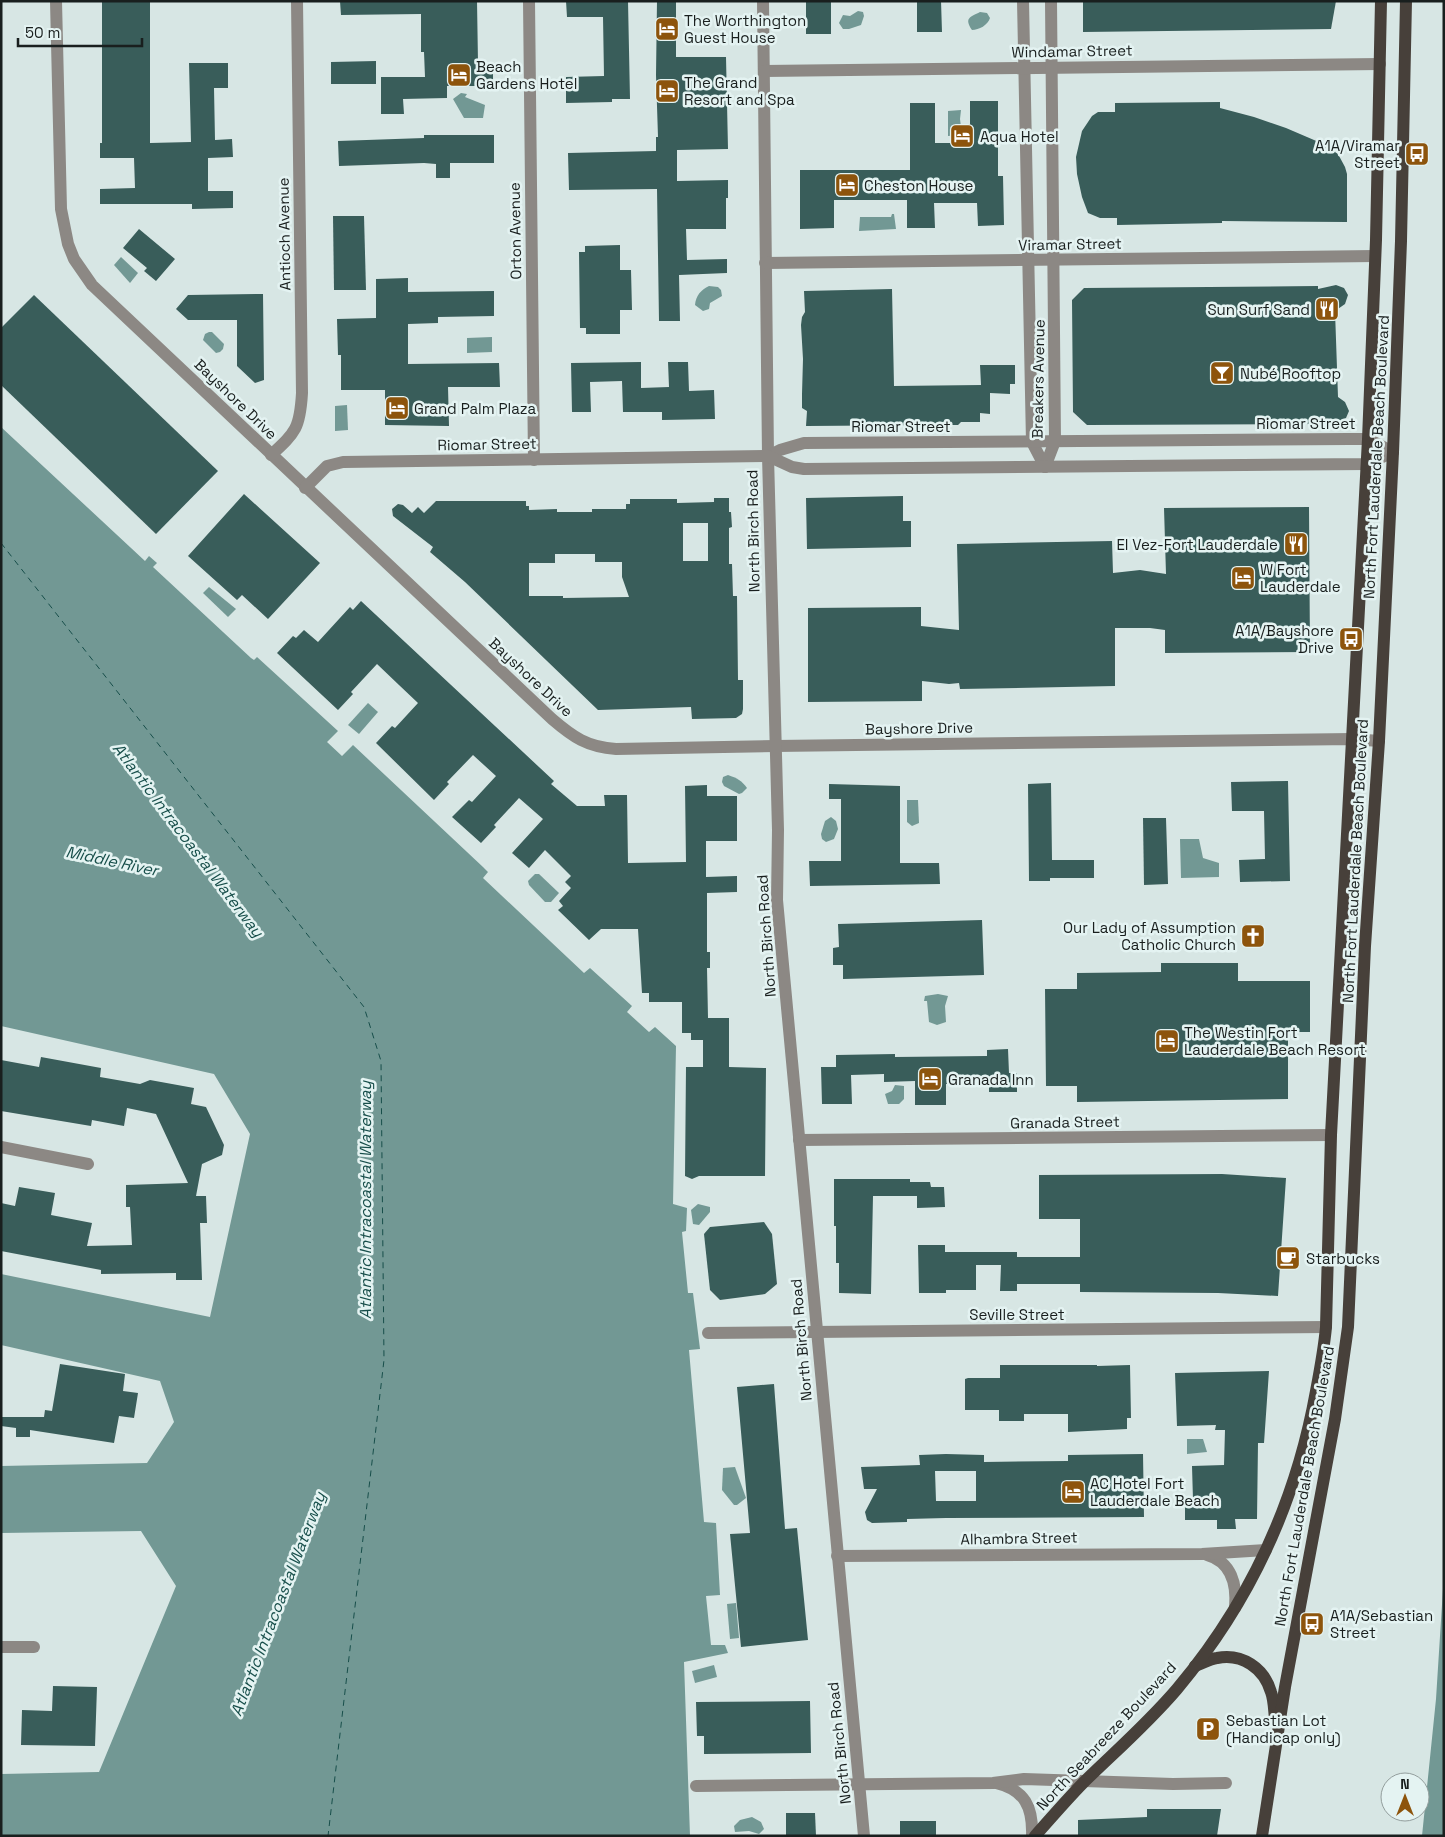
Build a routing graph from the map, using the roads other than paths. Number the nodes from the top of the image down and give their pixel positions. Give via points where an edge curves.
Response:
1 (56, 1) edge
2 (297, 1) edge
3 (529, 1) edge
4 (763, 1) edge
5 (1023, 1) edge
6 (1051, 1) edge
7 (1381, 1) edge
8 (1406, 1) edge
9 (1380, 64) junction
10 (1024, 67) junction
11 (1052, 67) junction
12 (764, 71) junction
13 (1375, 256) junction
14 (1028, 260) junction
15 (1054, 260) junction
16 (765, 263) junction
17 (1368, 439) junction
18 (1055, 441) junction
19 (1032, 442) junction
20 (1394, 452) junction
21 (271, 455) junction
22 (768, 456) junction
23 (534, 460) junction
24 (1367, 464) junction
25 (1045, 467) junction
26 (305, 488) junction
27 (1353, 740) junction
28 (1379, 741) junction
29 (775, 746) junction
30 (1331, 1135) junction
31 (799, 1140) junction
32 (1, 1146) edge
33 (88, 1164) dead end
34 (1326, 1328) junction
35 (817, 1332) junction
36 (708, 1333) dead end
37 (1287, 1502) joint
38 (1266, 1550) junction
39 (1202, 1554) junction
40 (837, 1556) junction
41 (1235, 1608) junction
42 (1, 1647) edge
43 (34, 1647) dead end
44 (1194, 1667) junction
45 (1277, 1734) junction
46 (993, 1782) junction
47 (1084, 1782) junction
48 (1226, 1782) dead end
49 (860, 1784) junction
50 (696, 1786) dead end
51 (864, 1836) edge
52 (1033, 1836) edge
53 (1262, 1836) edge

1 - 21 street, Bayshore Drive via 61,209 74,259 92,285
2 - 21 street, Antioch Avenue via 302,393 296,428
3 - 23 street, Orton Avenue
4 - 12 street, North Birch Road
5 - 10 street, Breakers Avenue
6 - 11 street, Breakers Avenue
7 - 9 main road, North Fort Lauderdale Beach Boulevard
8 - 20 main road, North Fort Lauderdale Beach Boulevard
9 - 11 street, Windamar Street
9 - 13 main road, North Fort Lauderdale Beach Boulevard
10 - 11 street, Windamar Street
10 - 12 street, Windamar Street
10 - 14 street, Breakers Avenue
11 - 15 street, Breakers Avenue
12 - 16 street, North Birch Road
13 - 15 street, Viramar Street
13 - 17 main road, North Fort Lauderdale Beach Boulevard
14 - 15 street, Viramar Street
14 - 16 street, Viramar Street
14 - 19 street, Breakers Avenue
15 - 18 street, Breakers Avenue
16 - 22 street, North Birch Road
17 - 18 street, Riomar Street
17 - 20 street, Riomar Street
17 - 24 main road, North Fort Lauderdale Beach Boulevard
18 - 19 street, Riomar Street
18 - 25 street, Breakers Avenue
19 - 22 street, Riomar Street via 804,443
19 - 25 street, Breakers Avenue
20 - 24 street, Riomar Street
20 - 28 main road, North Fort Lauderdale Beach Boulevard
21 - 26 street, Bayshore Drive
22 - 23 street, Riomar Street
22 - 25 street, Riomar Street via 792,467 804,468
22 - 29 street, North Birch Road
23 - 26 street, Riomar Street via 343,462 327,466
24 - 25 street, Riomar Street
24 - 27 main road, North Fort Lauderdale Beach Boulevard
26 - 29 street, Bayshore Drive via 576,739 616,749
27 - 28 street, Bayshore Drive
27 - 29 street, Bayshore Drive
27 - 30 main road, North Fort Lauderdale Beach Boulevard
28 - 45 main road, North Fort Lauderdale Beach Boulevard via 1365,946 1348,1328 1336,1419
29 - 31 street, North Birch Road via 777,900
30 - 31 street, Granada Street
30 - 34 main road, North Fort Lauderdale Beach Boulevard
31 - 35 street, North Birch Road
32 - 33 street
34 - 35 street, Seville Street
34 - 37 main road, North Fort Lauderdale Beach Boulevard via 1310,1427
35 - 36 street, Seville Street
35 - 40 street, North Birch Road
37 - 38 main road, North Seabreeze Boulevard
38 - 39 street, Alhambra Street
38 - 41 main road, North Seabreeze Boulevard
39 - 40 street, Alhambra Street
39 - 41 street, Alhambra Street via 1214,1557 1229,1570 1236,1589
40 - 49 street, North Birch Road
41 - 44 main road, North Seabreeze Boulevard
42 - 43 street
44 - 45 main road via 1215,1658 1230,1657 1253,1664 1272,1694
44 - 47 main road, North Seabreeze Boulevard via 1161,1707
45 - 53 main road, North Fort Lauderdale Beach Boulevard
46 - 47 street via 1024,1779
46 - 49 street
46 - 52 street via 1016,1790 1024,1798 1031,1815
47 - 48 street
47 - 52 main road, North Seabreeze Boulevard
49 - 50 street
49 - 51 street, North Birch Road

